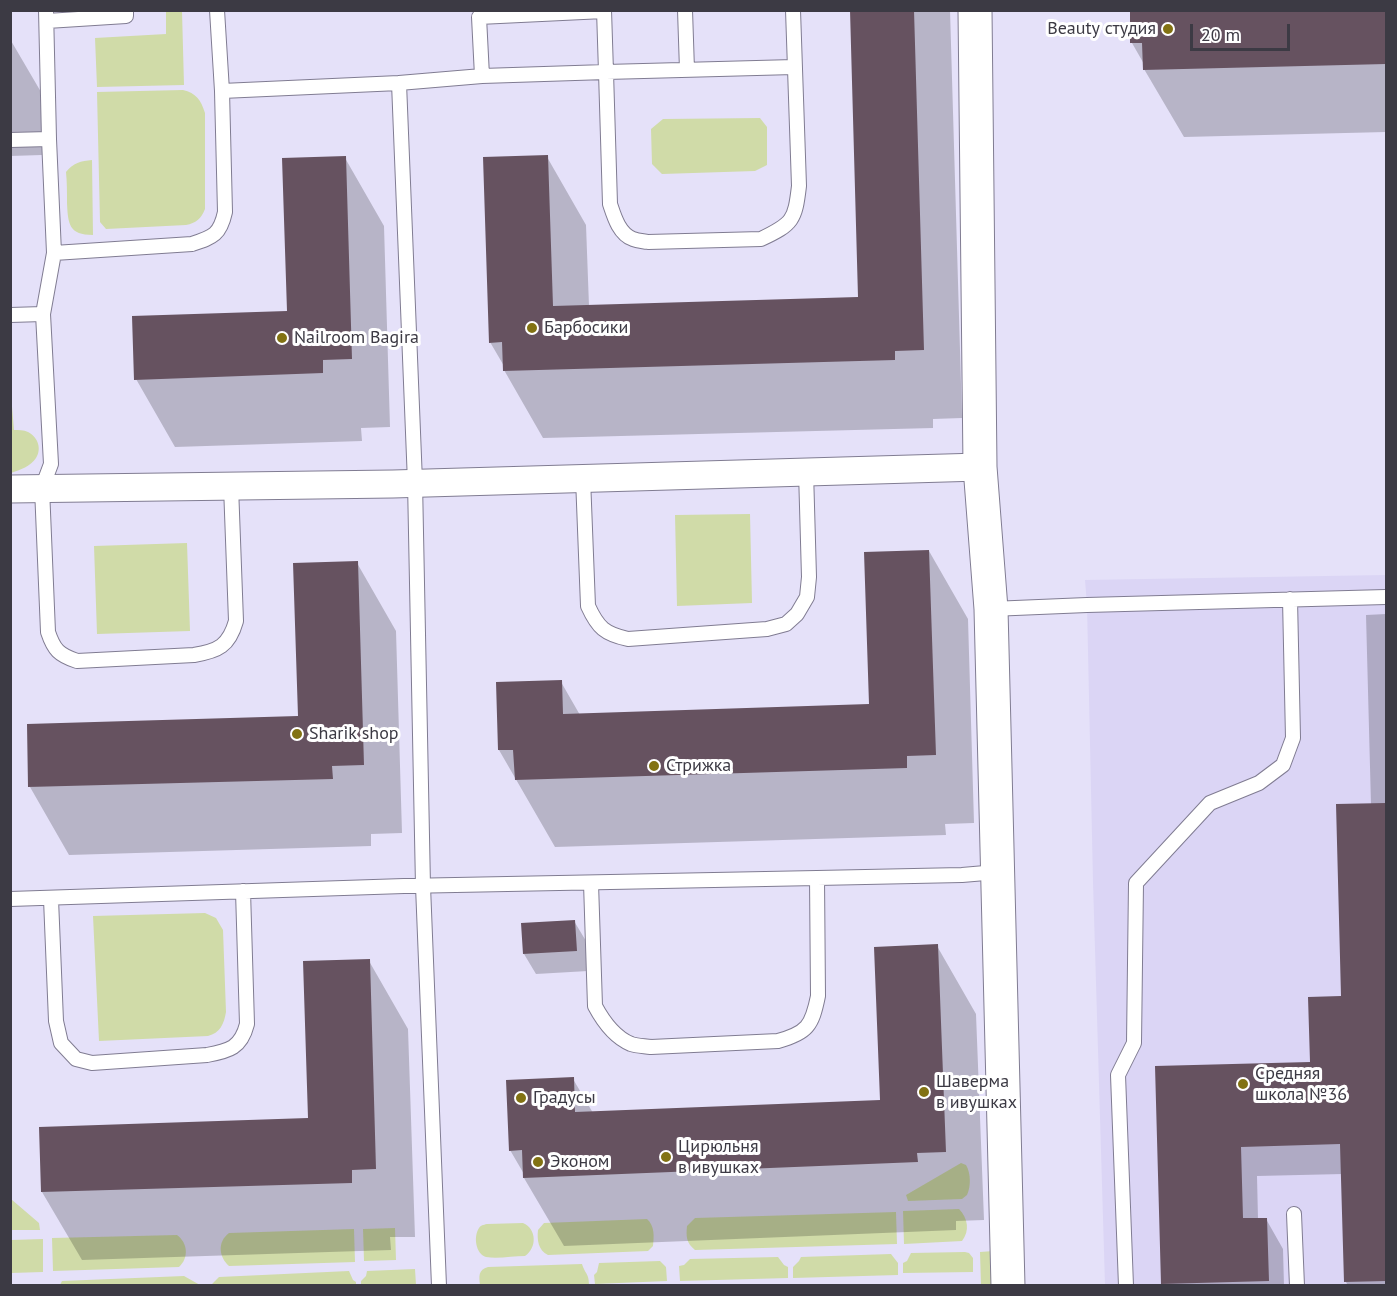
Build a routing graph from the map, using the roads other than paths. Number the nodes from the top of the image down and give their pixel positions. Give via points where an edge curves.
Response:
1 (126, 10) edge
2 (217, 10) edge
3 (685, 10) edge
4 (793, 10) edge
5 (975, 10) edge
6 (604, 11) edge
7 (46, 16) edge
8 (794, 67) junction
9 (687, 70) junction
10 (606, 72) junction
11 (482, 76) junction
12 (399, 83) junction
13 (222, 91) junction
14 (49, 139) junction
15 (10, 140) edge
16 (54, 254) junction
17 (43, 314) junction
18 (10, 315) edge
19 (980, 467) junction
20 (807, 471) junction
21 (583, 478) junction
22 (415, 482) junction
23 (231, 486) junction
24 (42, 488) junction
25 (10, 489) edge
26 (1386, 597) edge
27 (1290, 599) junction
28 (991, 609) junction
29 (997, 872) junction
30 (817, 878) junction
31 (591, 883) junction
32 (423, 886) junction
33 (243, 891) junction
34 (10, 899) edge
35 (51, 899) junction
36 (1294, 1214) dead end
37 (439, 1286) edge
38 (1008, 1286) edge
39 (1126, 1286) edge
40 (1297, 1286) edge

1 - 7 lane via 126,16
2 - 13 lane
3 - 9 lane
4 - 8 lane
5 - 19 street
6 - 10 lane
6 - 11 lane via 479,17
7 - 14 lane
8 - 9 lane
8 - 10 lane via 799,186 796,207 790,223 761,239 648,242 632,239 622,231 610,204
9 - 10 lane
10 - 11 lane
11 - 12 lane
12 - 13 lane
12 - 22 lane
13 - 16 lane via 225,212 216,234 192,244
14 - 15 lane
14 - 16 lane
16 - 17 lane
17 - 18 lane
17 - 24 lane via 51,464
19 - 20 street
19 - 28 street
20 - 21 street
20 - 21 lane via 809,577 807,597 797,614 786,624 767,629 628,639 605,630 594,620 588,606
21 - 22 street
22 - 23 street
22 - 32 lane
23 - 24 street
23 - 24 lane via 236,621 224,645 194,655 77,661 63,656 48,633
24 - 25 street
26 - 27 lane
27 - 28 lane
27 - 39 lane via 1293,738 1283,765 1259,783 1210,803 1136,883 1134,1043 1118,1075
28 - 29 street
29 - 30 lane
29 - 38 street
30 - 31 lane
30 - 31 lane via 818,996 808,1026 778,1041 651,1047 632,1044 616,1035 595,1006
31 - 32 lane
32 - 33 lane
32 - 37 lane
33 - 35 lane
33 - 35 lane via 247,1024 236,1046 207,1055 92,1063 76,1059 61,1043 56,1021
34 - 35 lane
36 - 40 lane

